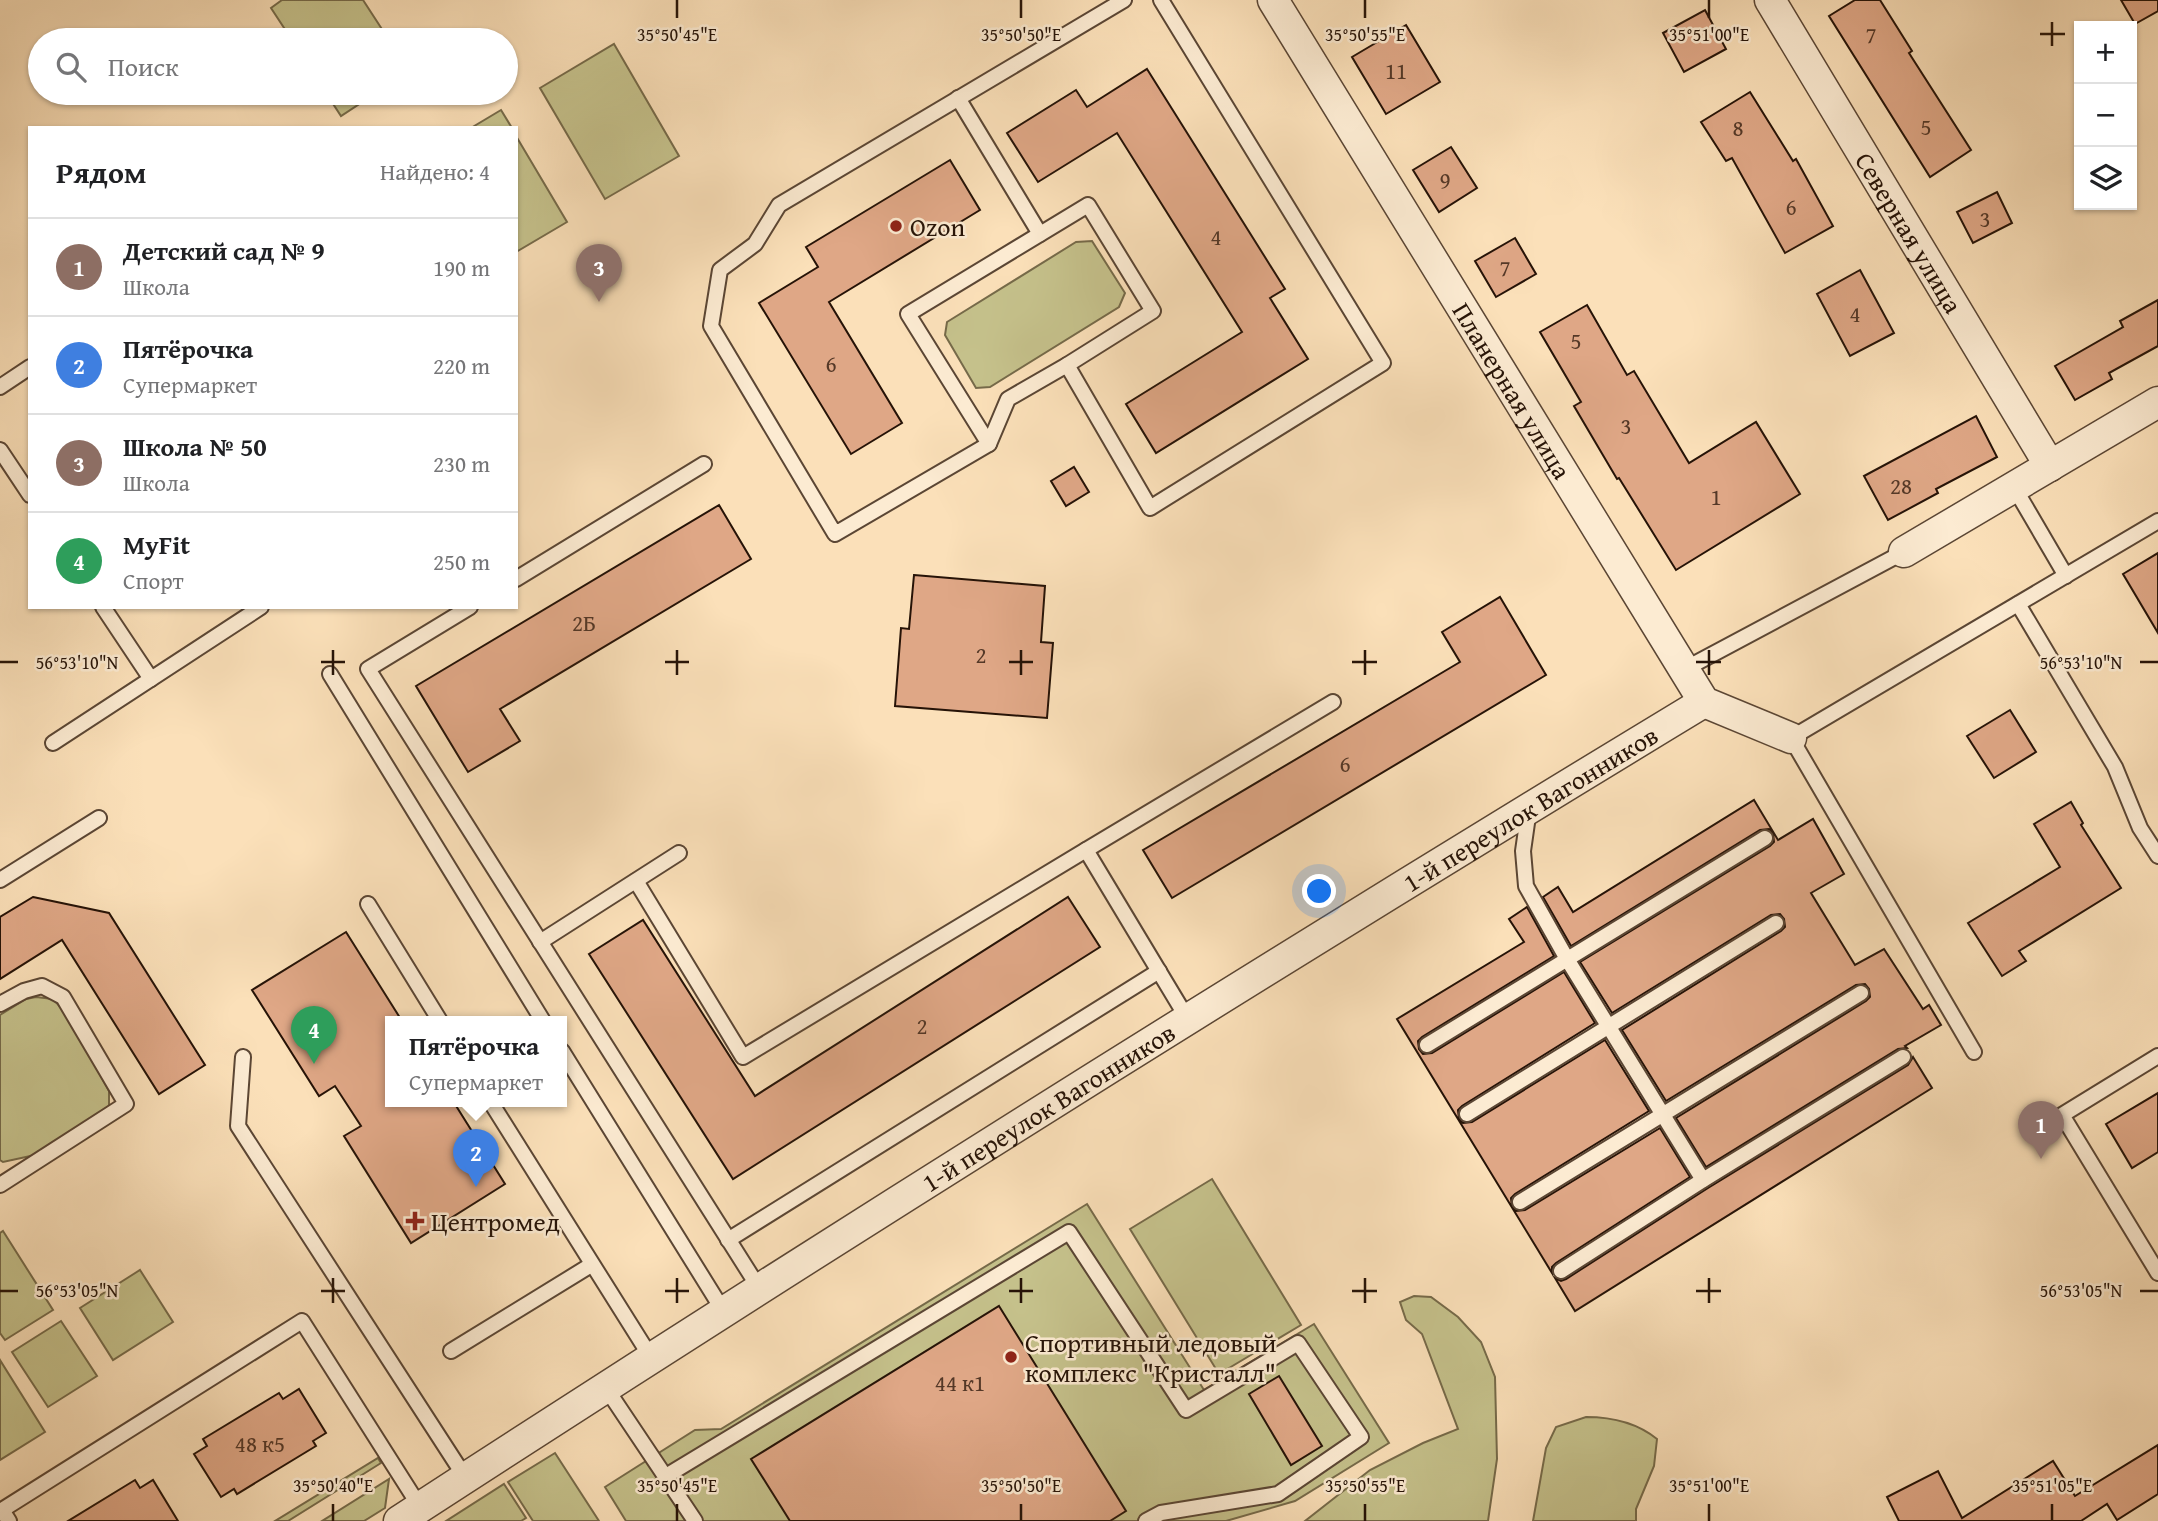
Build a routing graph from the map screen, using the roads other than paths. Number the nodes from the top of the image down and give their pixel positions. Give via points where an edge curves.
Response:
1 (1124, 0) edge
2 (1161, 0) edge
3 (1273, 0) edge
4 (1770, 0) edge
5 (958, 99) junction
6 (1040, 234) junction
7 (1067, 365) junction
8 (28, 368) edge
9 (0, 387) edge
10 (2158, 402) edge
11 (989, 444) junction
12 (0, 450) edge
13 (704, 464) dead end
14 (2050, 466) junction
15 (2014, 487) junction
16 (28, 492) edge
17 (2158, 521) edge
18 (1904, 552) joint
19 (2066, 576) junction
20 (518, 578) edge
21 (2018, 604) junction
22 (104, 609) edge
23 (258, 609) edge
24 (467, 609) edge
25 (1683, 670) junction
26 (330, 674) dead end
27 (150, 679) junction
28 (1332, 702) dead end
29 (1704, 702) junction
30 (1791, 738) junction
31 (53, 743) dead end
32 (1529, 808) junction
33 (99, 818) dead end
34 (1765, 838) dead end
35 (1086, 850) junction
36 (679, 853) dead end
37 (2158, 856) edge
38 (0, 880) edge
39 (636, 881) junction
40 (368, 904) dead end
41 (1776, 923) dead end
42 (540, 942) junction
43 (1567, 959) junction
44 (1159, 971) junction
45 (1861, 993) dead end
46 (0, 1004) edge
47 (437, 1016) edge
48 (540, 1016) edge
49 (1187, 1018) junction
50 (1609, 1026) junction
51 (1427, 1045) dead end
52 (1974, 1052) dead end
53 (2158, 1056) edge
54 (243, 1057) dead end
55 (1903, 1057) dead end
56 (567, 1059) edge
57 (494, 1107) edge
58 (1467, 1114) dead end
59 (1663, 1114) junction
60 (1703, 1180) junction
61 (0, 1185) edge
62 (1520, 1202) dead end
63 (728, 1240) junction
64 (591, 1265) junction
65 (1561, 1271) dead end
66 (2158, 1273) edge
67 (759, 1289) junction
68 (724, 1311) junction
69 (451, 1351) dead end
70 (652, 1359) junction
71 (606, 1388) junction
72 (666, 1476) junction
73 (465, 1477) junction
74 (410, 1514) edge
75 (9, 1521) edge
76 (695, 1521) edge
77 (1146, 1521) edge

1 - 5 lane
2 - 7 lane via 1383,363 1150,508
3 - 25 street, Планерная улица
4 - 14 street, Северная улица
5 - 6 lane
5 - 11 lane via 779,205 755,244 720,270 711,326 835,534
6 - 7 lane via 1088,205 1153,312
6 - 11 lane via 908,314
7 - 11 lane via 1008,399
8 - 9 lane
10 - 14 street
12 - 16 lane
13 - 20 lane
14 - 15 street
15 - 18 street
15 - 19 lane
17 - 19 lane
18 - 25 lane
19 - 21 lane
21 - 30 lane
21 - 37 lane via 2115,767 2140,828
22 - 27 lane
23 - 27 lane
24 - 42 lane via 368,669
25 - 29 street, Планерная улица
26 - 48 lane
27 - 31 lane
28 - 35 lane
29 - 30 street
29 - 32 street, 1-й переулок Вагонников
30 - 52 lane
32 - 43 lane via 1523,851 1526,886
32 - 49 street, 1-й переулок Вагонников
33 - 38 lane
34 - 43 lane
35 - 39 lane via 743,1057
35 - 44 lane
36 - 39 lane
39 - 42 lane
40 - 47 lane
41 - 50 lane
42 - 63 lane
43 - 50 lane
43 - 51 lane
44 - 49 lane
44 - 63 lane
45 - 59 lane
46 - 61 lane via 42,986 63,997 126,1104
49 - 67 street, 1-й переулок Вагонников
50 - 58 lane
50 - 59 lane
53 - 66 lane via 2062,1115
54 - 73 lane via 238,1126
55 - 60 lane
56 - 68 lane
57 - 64 lane
59 - 60 lane
59 - 62 lane
60 - 65 lane
63 - 67 lane
64 - 69 lane
64 - 70 lane
67 - 68 street, 1-й переулок Вагонников
68 - 70 street, 1-й переулок Вагонников
70 - 71 street, 1-й переулок Вагонников
71 - 72 lane
71 - 73 street, 1-й переулок Вагонников
72 - 76 lane
72 - 77 lane via 1069,1232 1186,1410 1298,1343 1362,1437 1278,1494 1161,1513
73 - 74 street, 1-й переулок Вагонников
74 - 75 lane via 302,1321 2,1510

